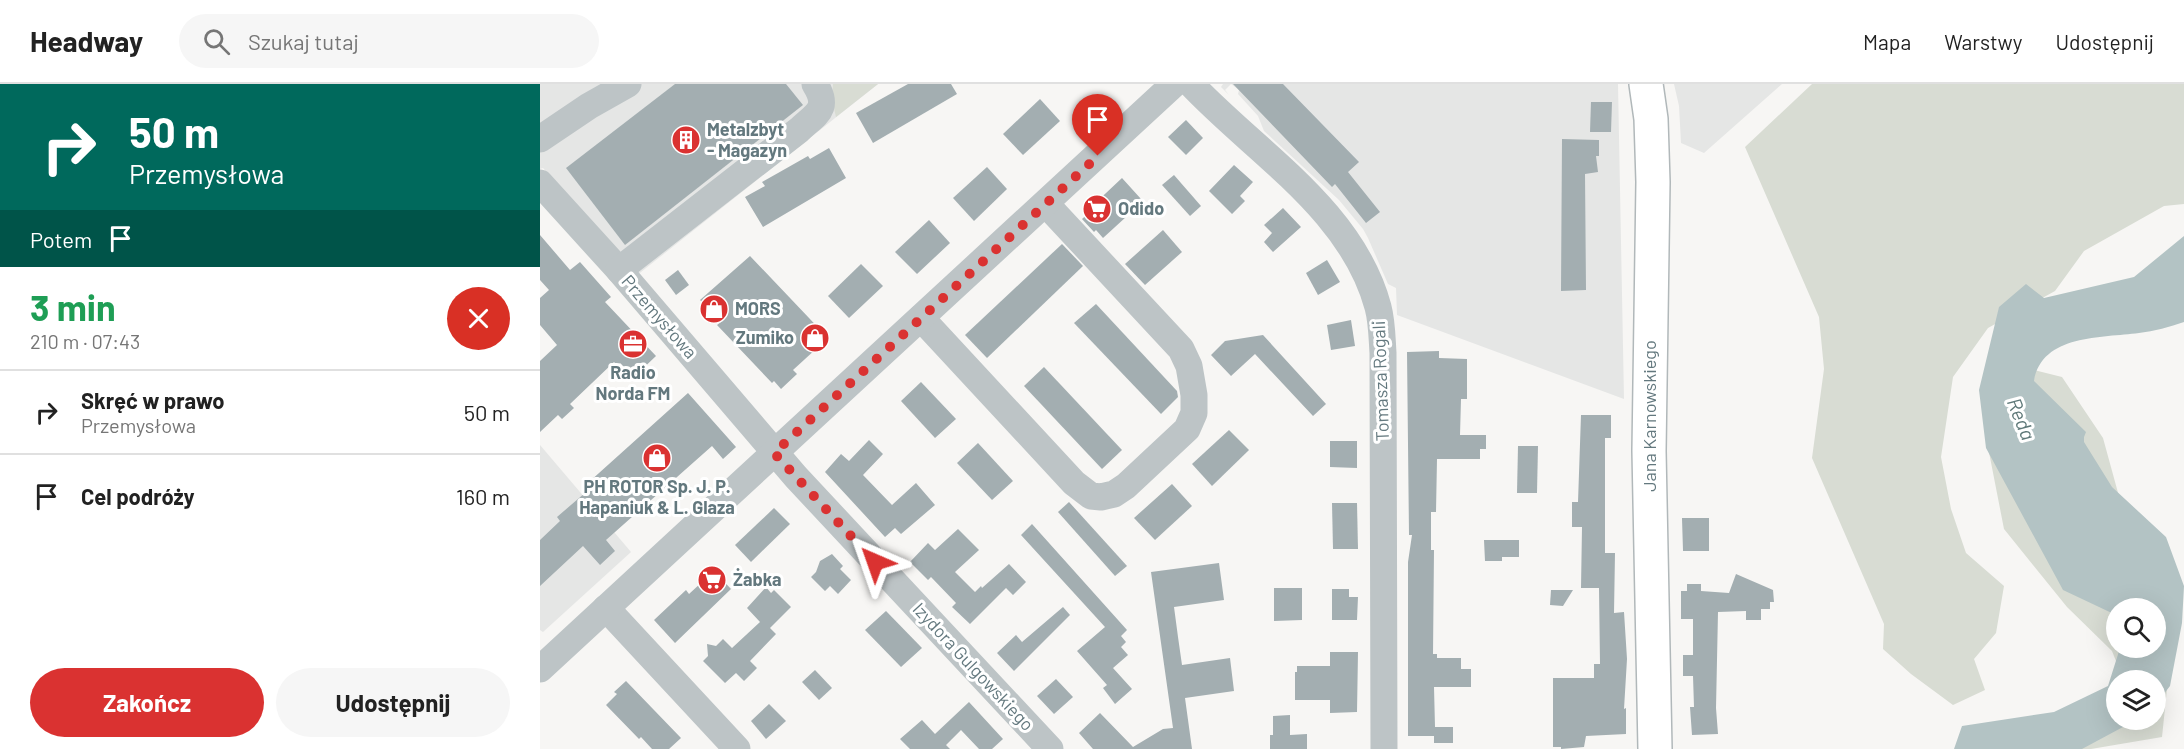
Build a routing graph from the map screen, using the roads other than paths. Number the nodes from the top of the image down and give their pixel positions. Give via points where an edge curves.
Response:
1 (628, 84) edge
2 (815, 84) edge
3 (1646, 84) edge
4 (1173, 86) edge
5 (540, 140) edge
6 (540, 183) edge
7 (1046, 204) junction
8 (619, 270) junction
9 (921, 318) junction
10 (774, 453) junction
11 (606, 608) junction
12 (540, 669) edge
13 (737, 749) edge
14 (1050, 749) edge
15 (1384, 749) edge
16 (1655, 749) edge

1 - 5 street
2 - 8 street via 823,102 821,109 799,130
3 - 16 main road, Jana Karnowskiego via 1653,182 1649,451
4 - 7 street
4 - 15 street, Tomasza Rogali via 1282,170 1318,206 1342,233 1378,307 1383,353
6 - 8 street, Przemysłowa
7 - 9 street
7 - 9 street via 1181,349 1189,366 1194,413 1187,429 1126,486 1101,497 1091,496 1074,483
8 - 10 street, Przemysłowa
9 - 10 street
10 - 11 street
10 - 14 street, Izydora Gulgowskiego
11 - 12 street
11 - 13 street

